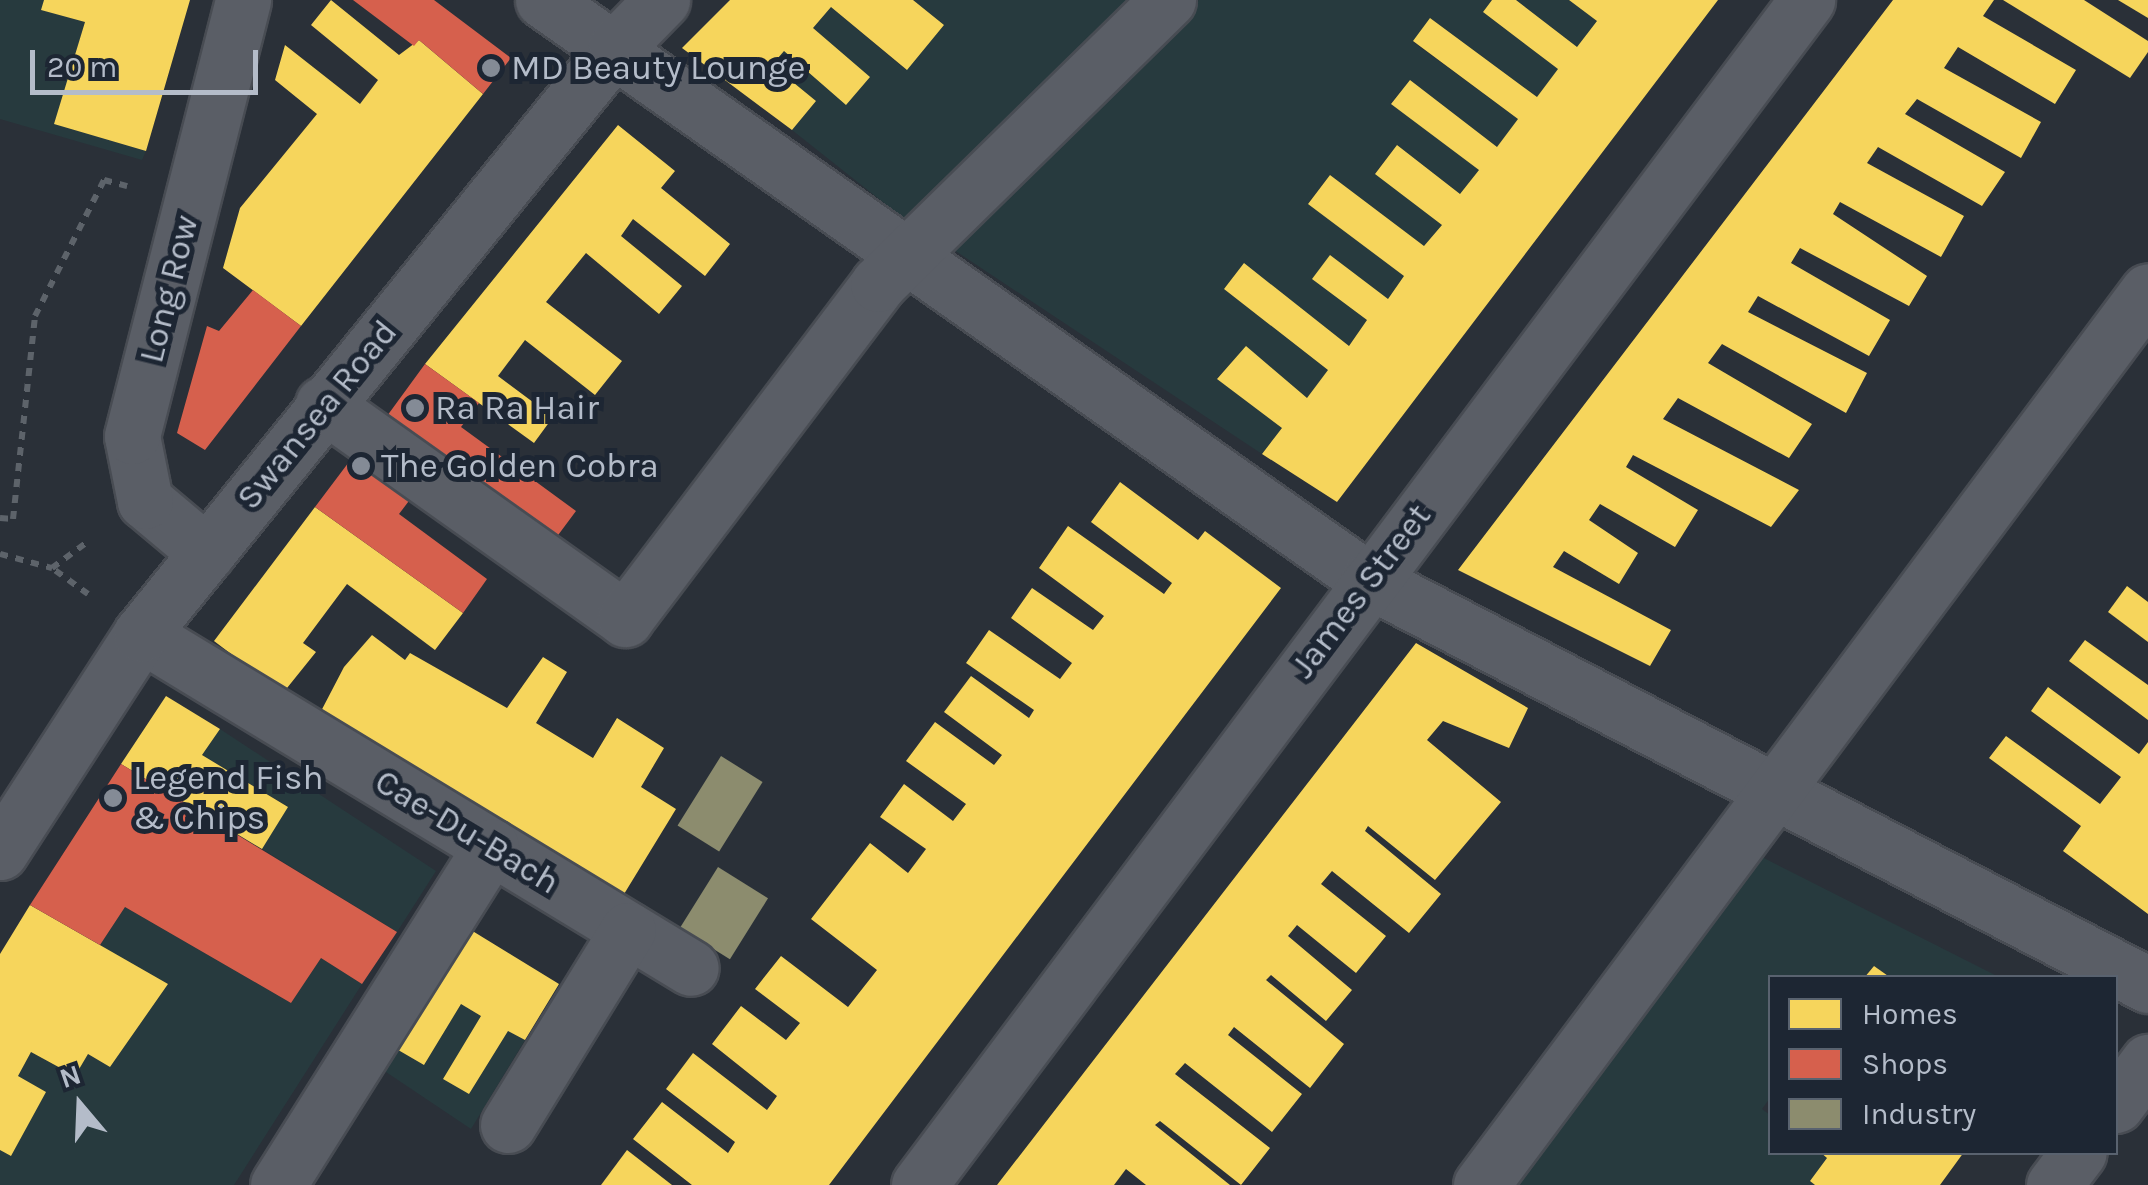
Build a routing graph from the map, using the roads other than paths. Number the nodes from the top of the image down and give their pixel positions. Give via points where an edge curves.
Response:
1 (243, 0) edge
2 (543, 0) edge
3 (662, 0) edge
4 (1168, 0) edge
5 (1807, 0) edge
6 (616, 46) junction
7 (906, 260) junction
8 (2148, 291) edge
9 (323, 404) junction
10 (207, 553) junction
11 (1368, 580) junction
12 (141, 634) junction
13 (1782, 790) junction
14 (492, 847) junction
15 (0, 852) edge
16 (628, 930) junction
17 (691, 968) dead end
18 (2148, 985) edge
19 (2148, 1062) edge
20 (2118, 1101) edge
21 (508, 1125) dead end
22 (2077, 1155) edge
23 (278, 1185) edge
24 (919, 1185) edge
25 (1481, 1185) edge
26 (2054, 1185) edge

1 - 10 street, Long Row via 132,436 145,501
2 - 6 street
3 - 6 street, Swansea Road
4 - 7 street
5 - 11 street, James Street
6 - 7 street
6 - 9 street, Swansea Road
7 - 9 street via 878,284 626,619
7 - 11 street
8 - 13 street
9 - 10 street, Swansea Road
10 - 12 street, Swansea Road
11 - 13 street
11 - 24 street, James Street
12 - 14 street, Cae-Du-Bach
12 - 15 street, Swansea Road
13 - 18 street
13 - 25 street
14 - 16 street, Cae-Du-Bach
14 - 23 street
16 - 17 street, Cae-Du-Bach
16 - 21 street
19 - 20 street
22 - 26 street

